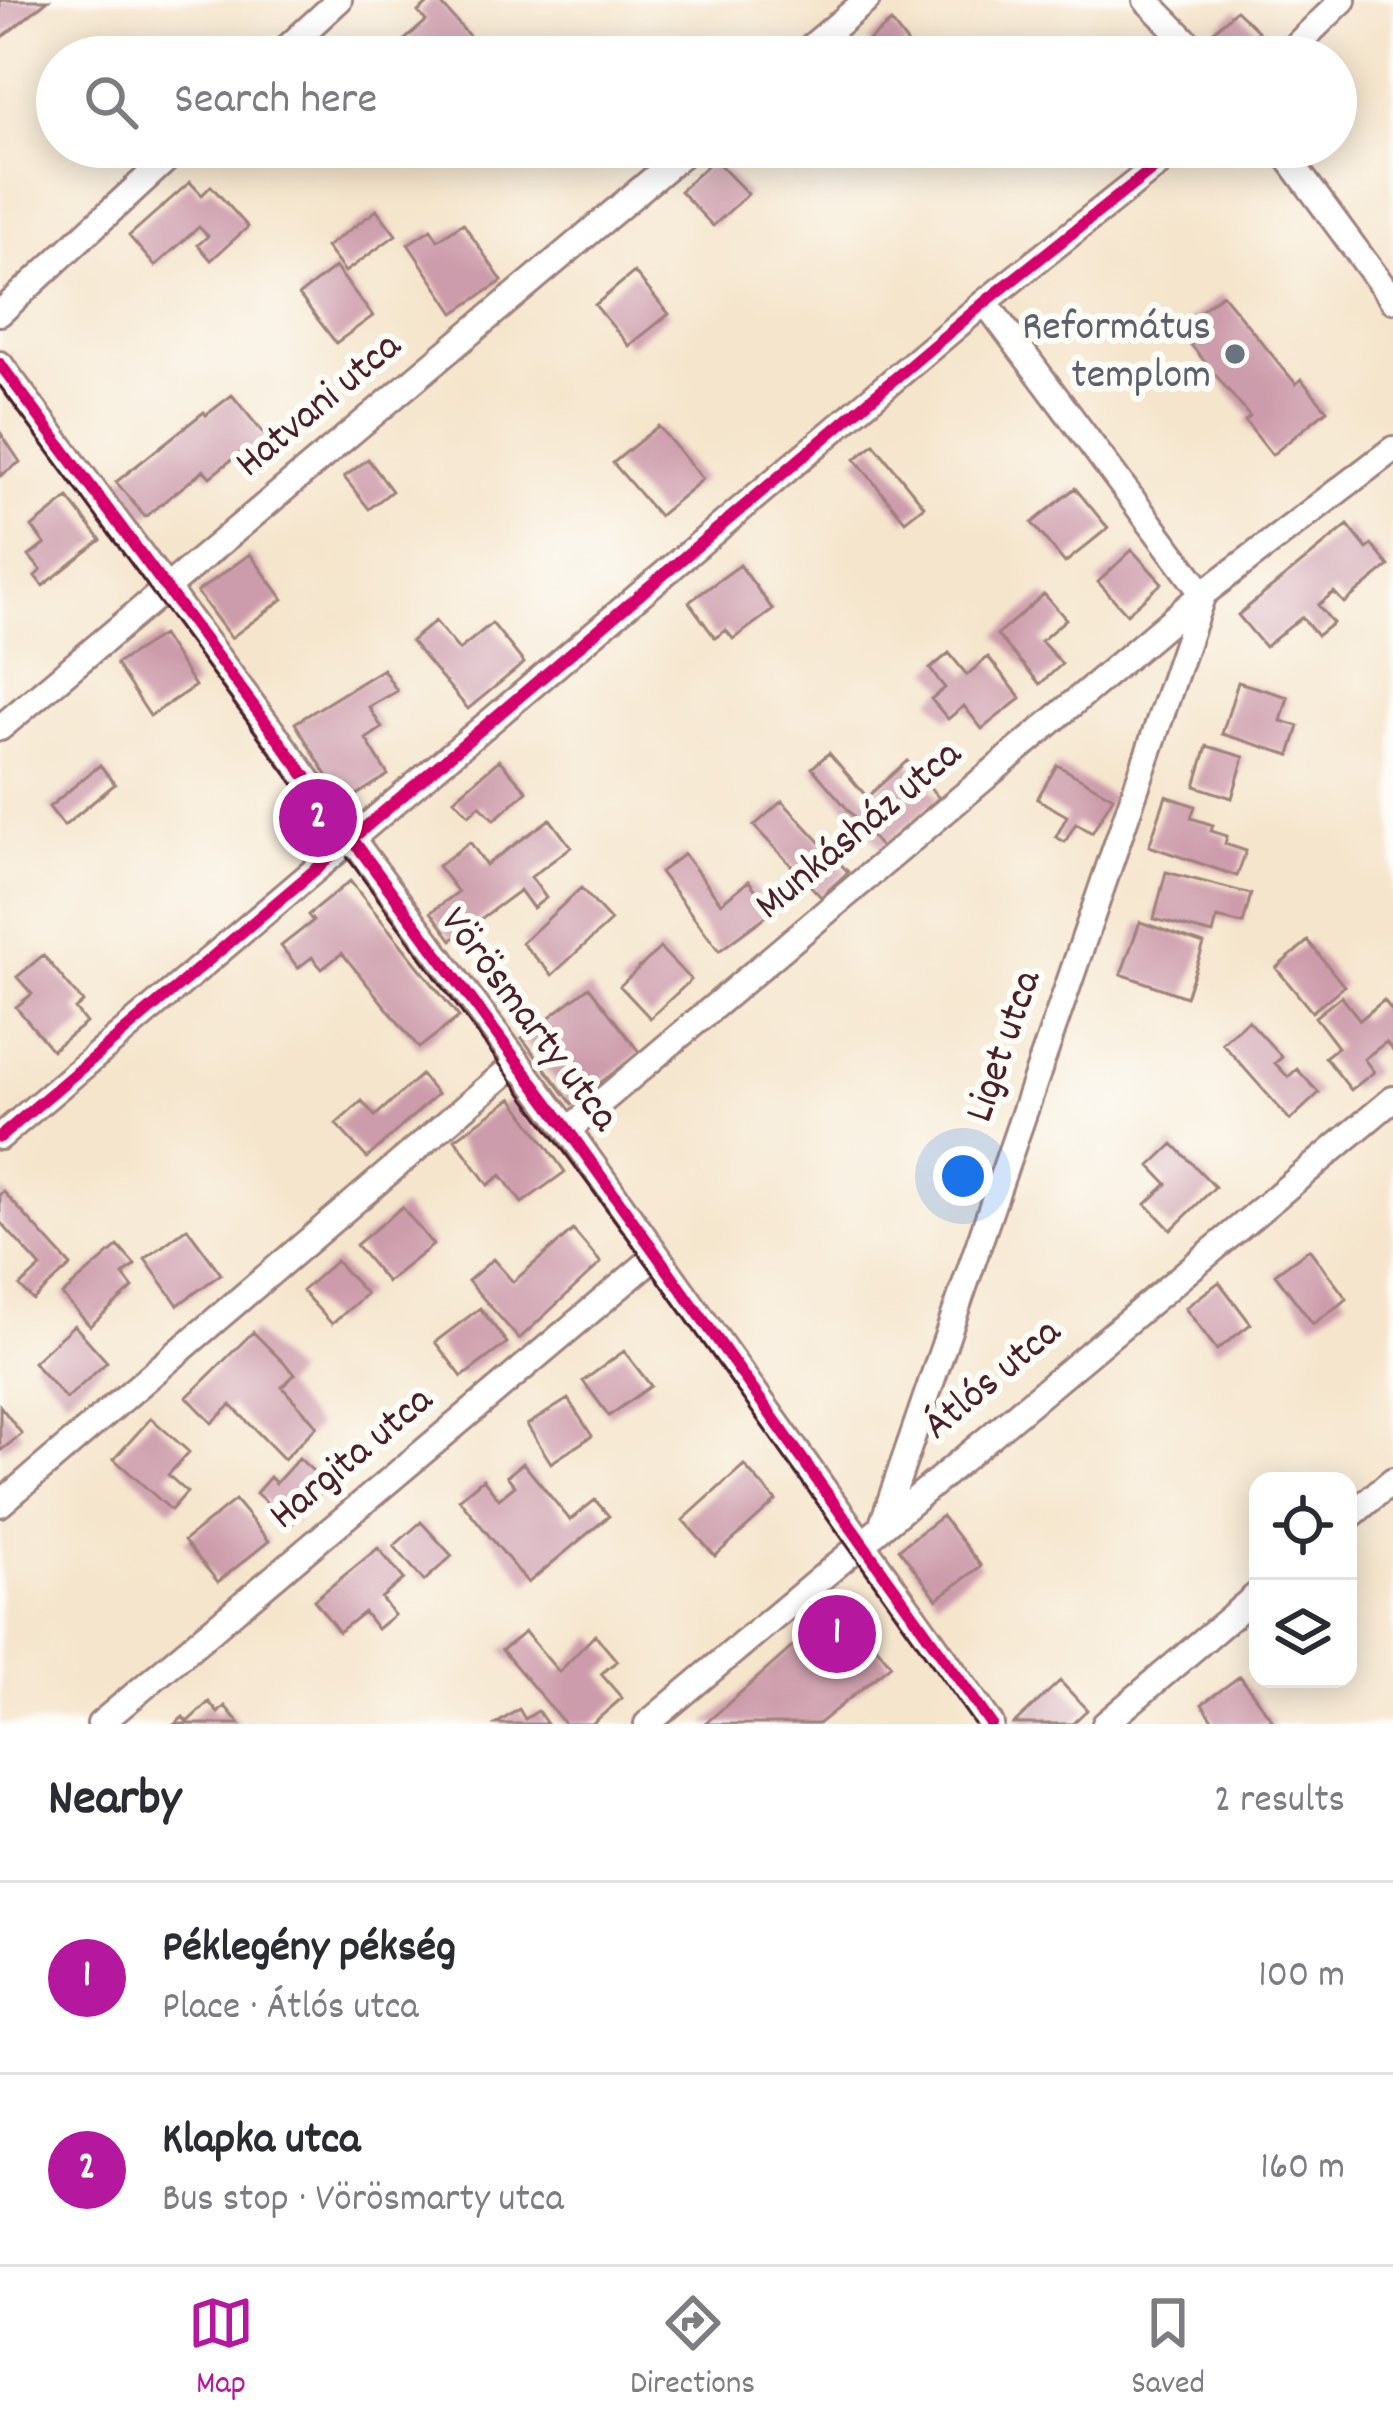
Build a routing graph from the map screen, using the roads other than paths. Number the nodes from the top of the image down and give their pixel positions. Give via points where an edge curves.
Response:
1 (339, 0) edge
2 (867, 0) edge
3 (1146, 0) edge
4 (1343, 0) edge
5 (300, 36) edge
6 (824, 36) edge
7 (1181, 36) edge
8 (1306, 36) edge
9 (157, 168) edge
10 (666, 168) edge
11 (1154, 168) edge
12 (1296, 168) edge
13 (1393, 300) edge
14 (985, 302) junction
15 (0, 313) edge
16 (0, 364) edge
17 (1393, 449) edge
18 (165, 588) junction
19 (1203, 594) junction
20 (0, 728) edge
21 (349, 839) junction
22 (518, 1062) junction
23 (1393, 1099) edge
24 (568, 1130) junction
25 (0, 1138) edge
26 (657, 1255) junction
27 (1393, 1480) edge
28 (0, 1504) edge
29 (1357, 1510) edge
30 (882, 1525) junction
31 (860, 1544) junction
32 (1249, 1602) edge
33 (100, 1724) edge
34 (647, 1724) edge
35 (991, 1724) edge
36 (1105, 1724) edge

1 - 5 street
2 - 6 street
3 - 7 street
4 - 8 street
9 - 15 street
10 - 18 street, Hatvani utca
11 - 14 street
12 - 13 street
14 - 19 street
14 - 21 street
16 - 18 street, Vörösmarty utca
17 - 19 street, Munkásház utca
18 - 20 street, Hatvani utca
18 - 21 street, Vörösmarty utca
19 - 24 street, Munkásház utca
19 - 30 street, Liget utca
21 - 22 street, Vörösmarty utca
21 - 25 street
22 - 24 street, Vörösmarty utca
22 - 28 street
23 - 30 street, Átlós utca
24 - 26 street, Vörösmarty utca
26 - 31 street, Vörösmarty utca
26 - 33 street, Hargita utca
27 - 29 street
30 - 31 street, Átlós utca
31 - 34 street, Átlós utca
31 - 35 street, Vörösmarty utca
32 - 36 street

